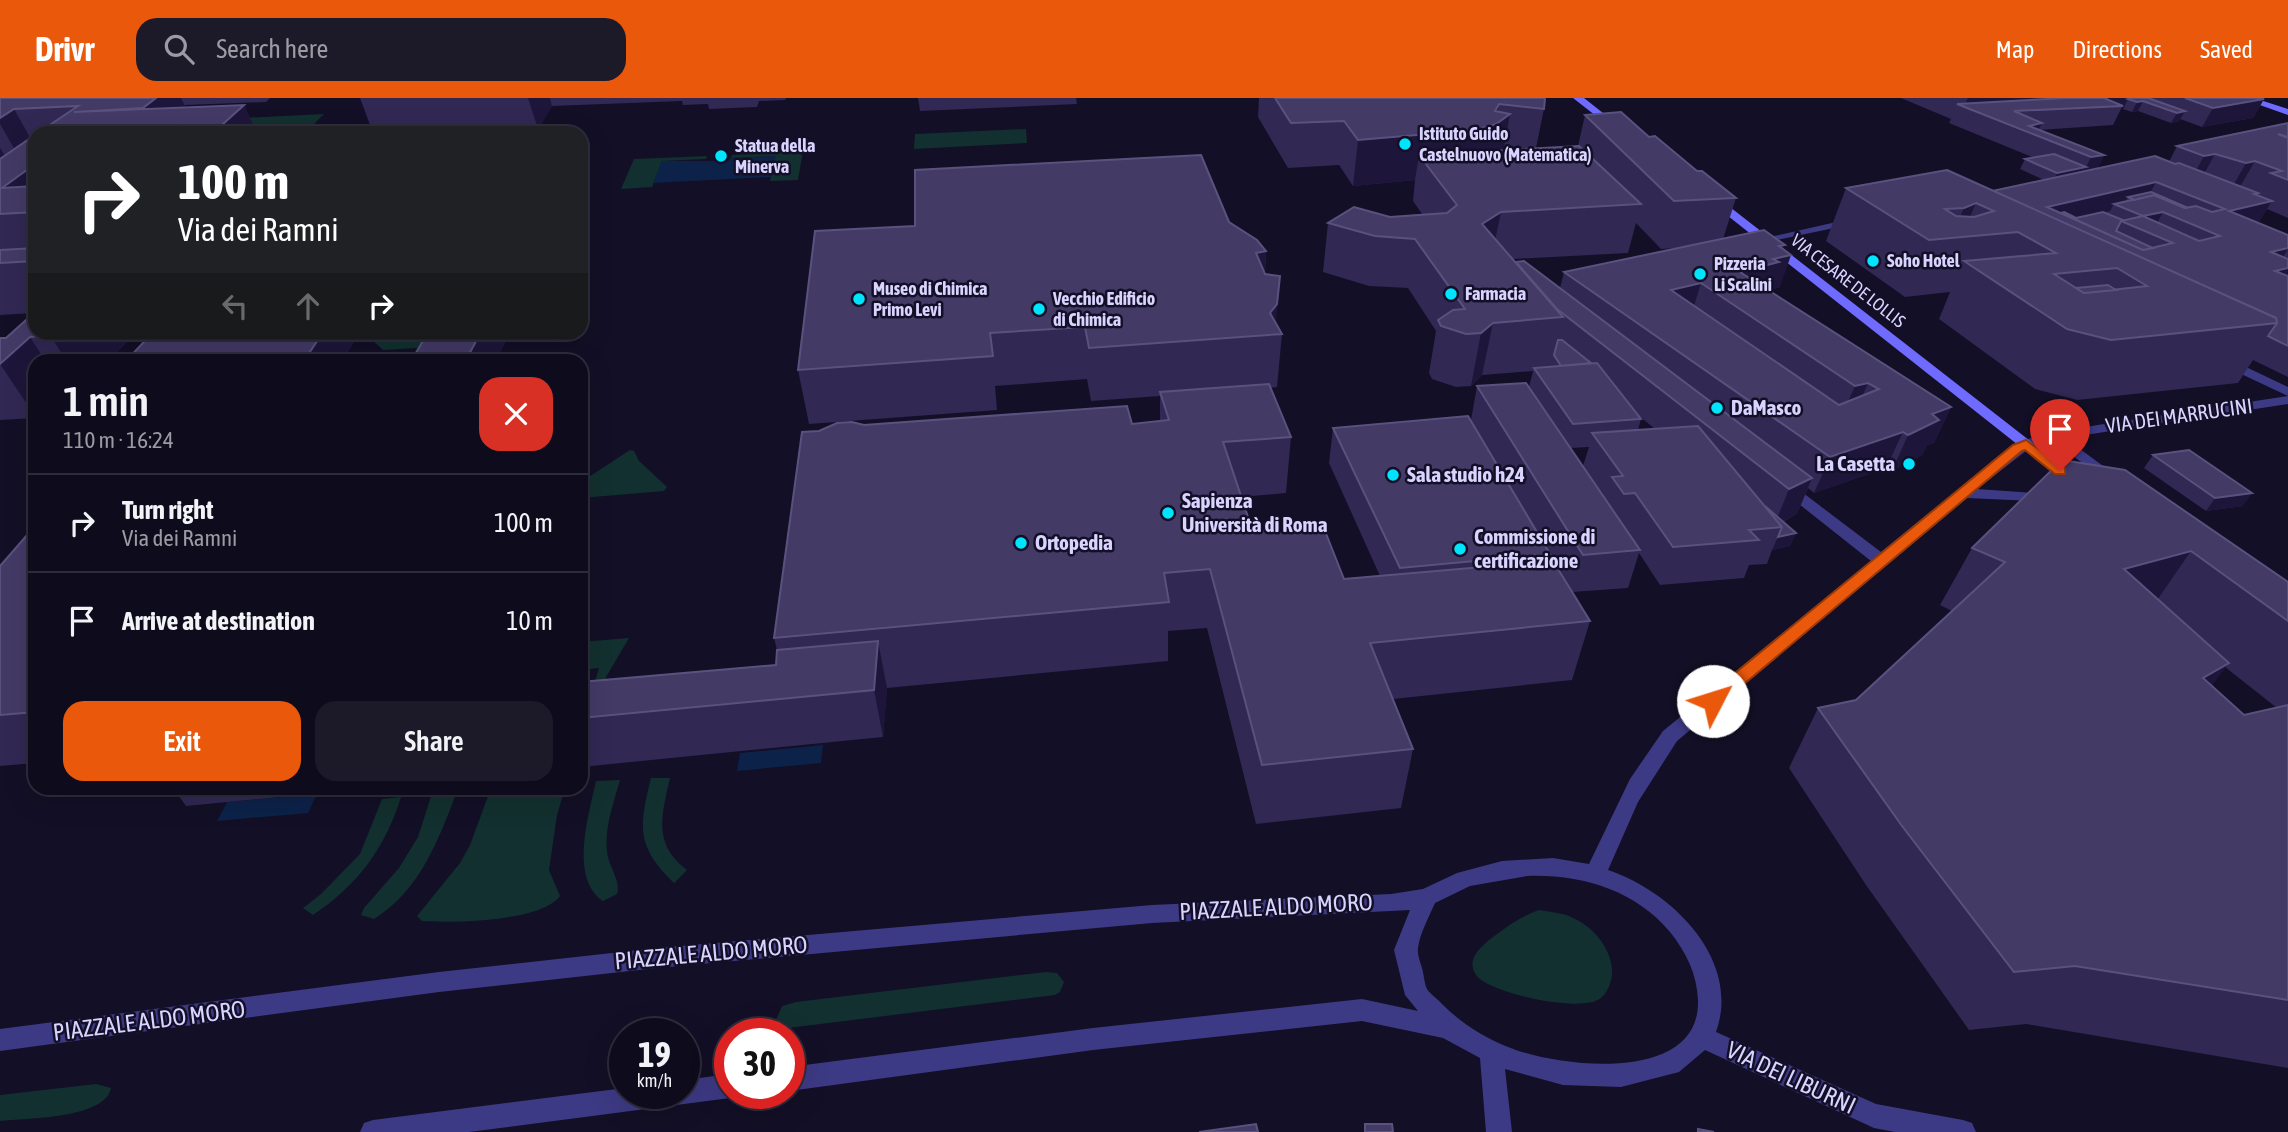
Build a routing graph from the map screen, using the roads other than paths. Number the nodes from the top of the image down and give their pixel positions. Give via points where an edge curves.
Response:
1 (1578, 98) edge
2 (2245, 98) edge
3 (2288, 112) edge
4 (1628, 136) edge
5 (1702, 191) edge
6 (1861, 219) edge
7 (1767, 239) junction
8 (2215, 356) edge
9 (2288, 392) edge
10 (2288, 400) edge
11 (2052, 436) junction
12 (2026, 444) junction
13 (1776, 480) edge
14 (2119, 485) edge
15 (1963, 493) junction
16 (2091, 495) edge
17 (2062, 502) edge
18 (1882, 561) junction
19 (1596, 874) junction
20 (1426, 898) junction
21 (1446, 1030) junction
22 (1702, 1037) junction
23 (0, 1040) edge
24 (1492, 1058) junction
25 (805, 1077) edge
26 (609, 1104) edge
27 (490, 1124) edge
28 (373, 1132) edge
29 (1499, 1132) edge
30 (1963, 1132) edge

1 - 4 main road
2 - 3 main road
5 - 7 main road, VIA CESARE DE LOLLIS
6 - 7 street
7 - 12 main road, VIA CESARE DE LOLLIS
8 - 9 street
10 - 11 street, VIA DEI MARRUCINI
11 - 12 street, VIA DEI MARRUCINI
11 - 14 street
12 - 15 street, VIA DEI MARRUCINI
12 - 16 main road, VIA CESARE DE LOLLIS
13 - 18 street
15 - 17 street
15 - 18 street, VIA DEI MARRUCINI
18 - 19 street, VIA DEI MARRUCINI via 1670,736 1633,792
19 - 20 street, PIAZZALE ALDO MORO via 1526,866 1468,878
19 - 22 street, PIAZZALE ALDO MORO via 1658,905 1693,946 1710,998
20 - 21 street, PIAZZALE ALDO MORO via 1410,925 1405,954 1415,990 1426,1010
20 - 23 street, PIAZZALE ALDO MORO via 1143,915 581,965
21 - 24 street, PIAZZALE ALDO MORO
21 - 25 street, PIAZZALE ALDO MORO via 1362,1010
22 - 24 street, PIAZZALE ALDO MORO via 1676,1065 1626,1079 1580,1080
22 - 30 street, VIA DEI LIBURNI via 1874,1116
24 - 29 street
26 - 27 street
27 - 28 street

